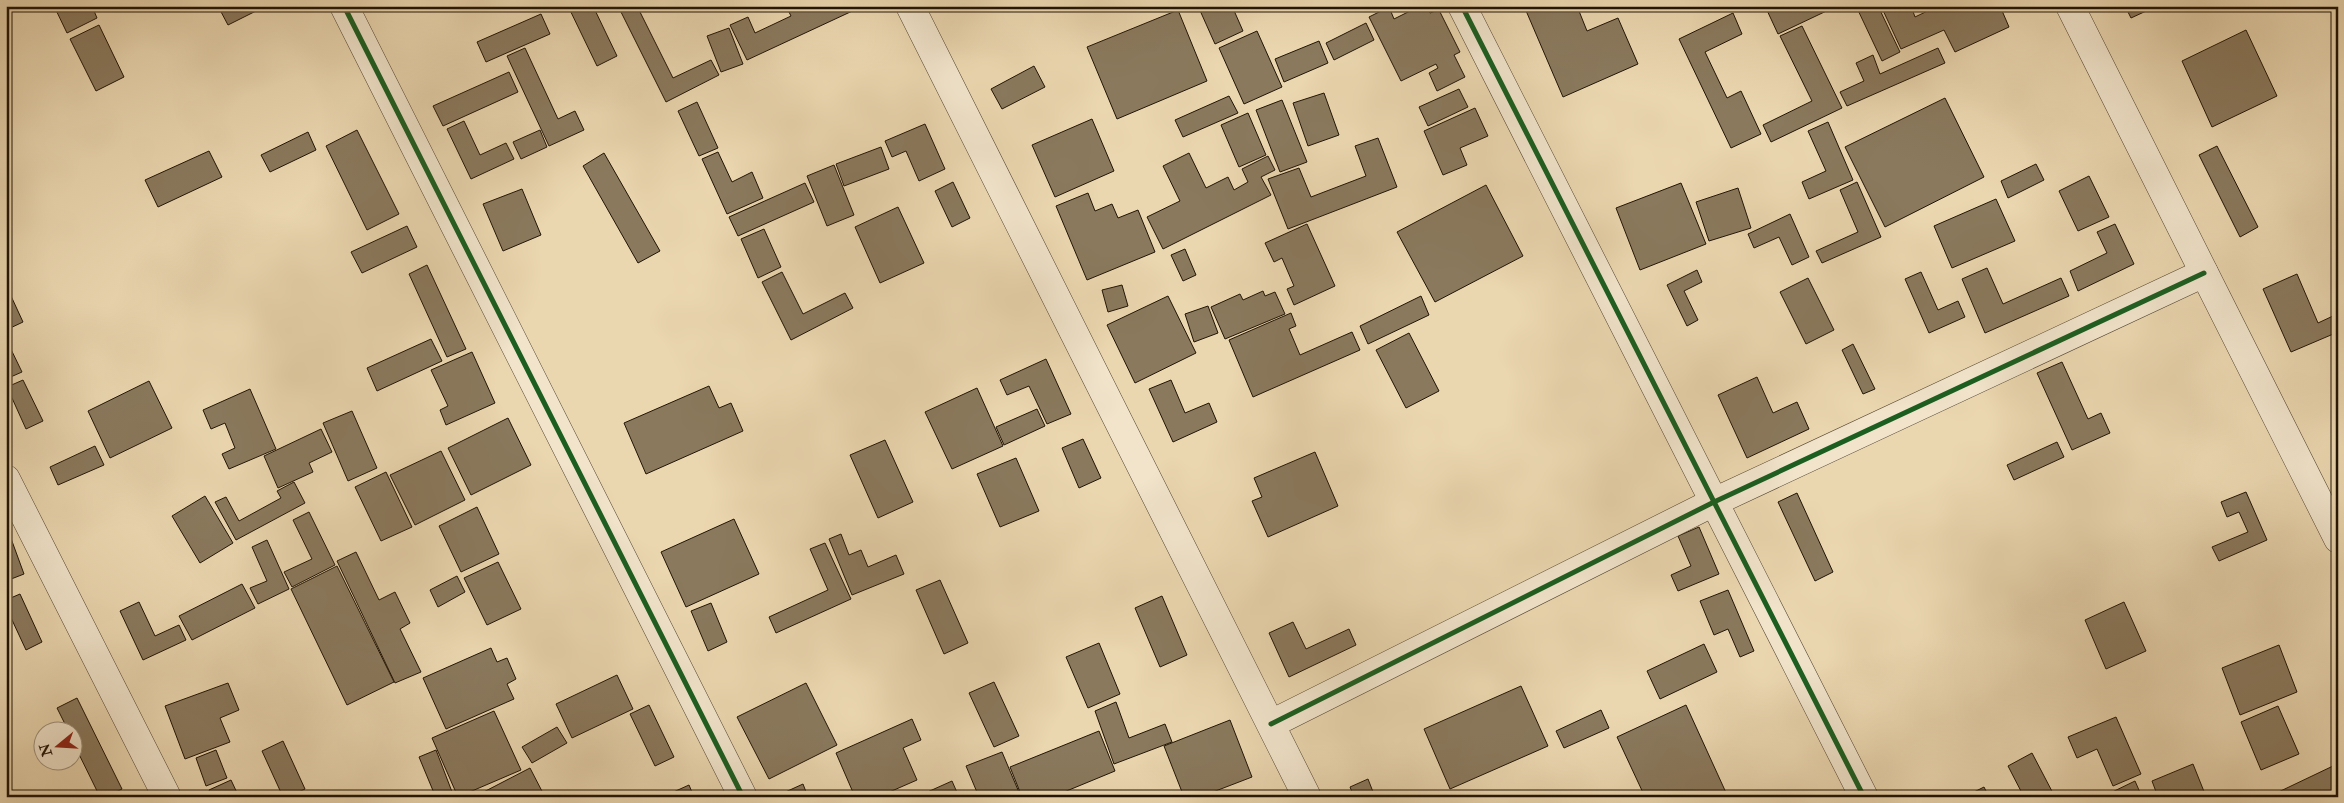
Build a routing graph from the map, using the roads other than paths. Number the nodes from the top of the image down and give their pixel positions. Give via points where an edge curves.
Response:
1 (344, 6) edge
2 (910, 6) edge
3 (1462, 6) edge
4 (2070, 6) edge
5 (2204, 273) junction
6 (6, 479) edge
7 (1714, 502) junction
8 (2338, 539) edge
9 (1271, 724) junction
10 (167, 797) edge
11 (743, 797) edge
12 (1307, 797) edge
13 (1864, 797) edge

1 - 11 street
2 - 9 street
3 - 7 street
4 - 5 street
5 - 7 street
5 - 8 street
6 - 10 street
7 - 9 street
7 - 13 street
9 - 12 street

